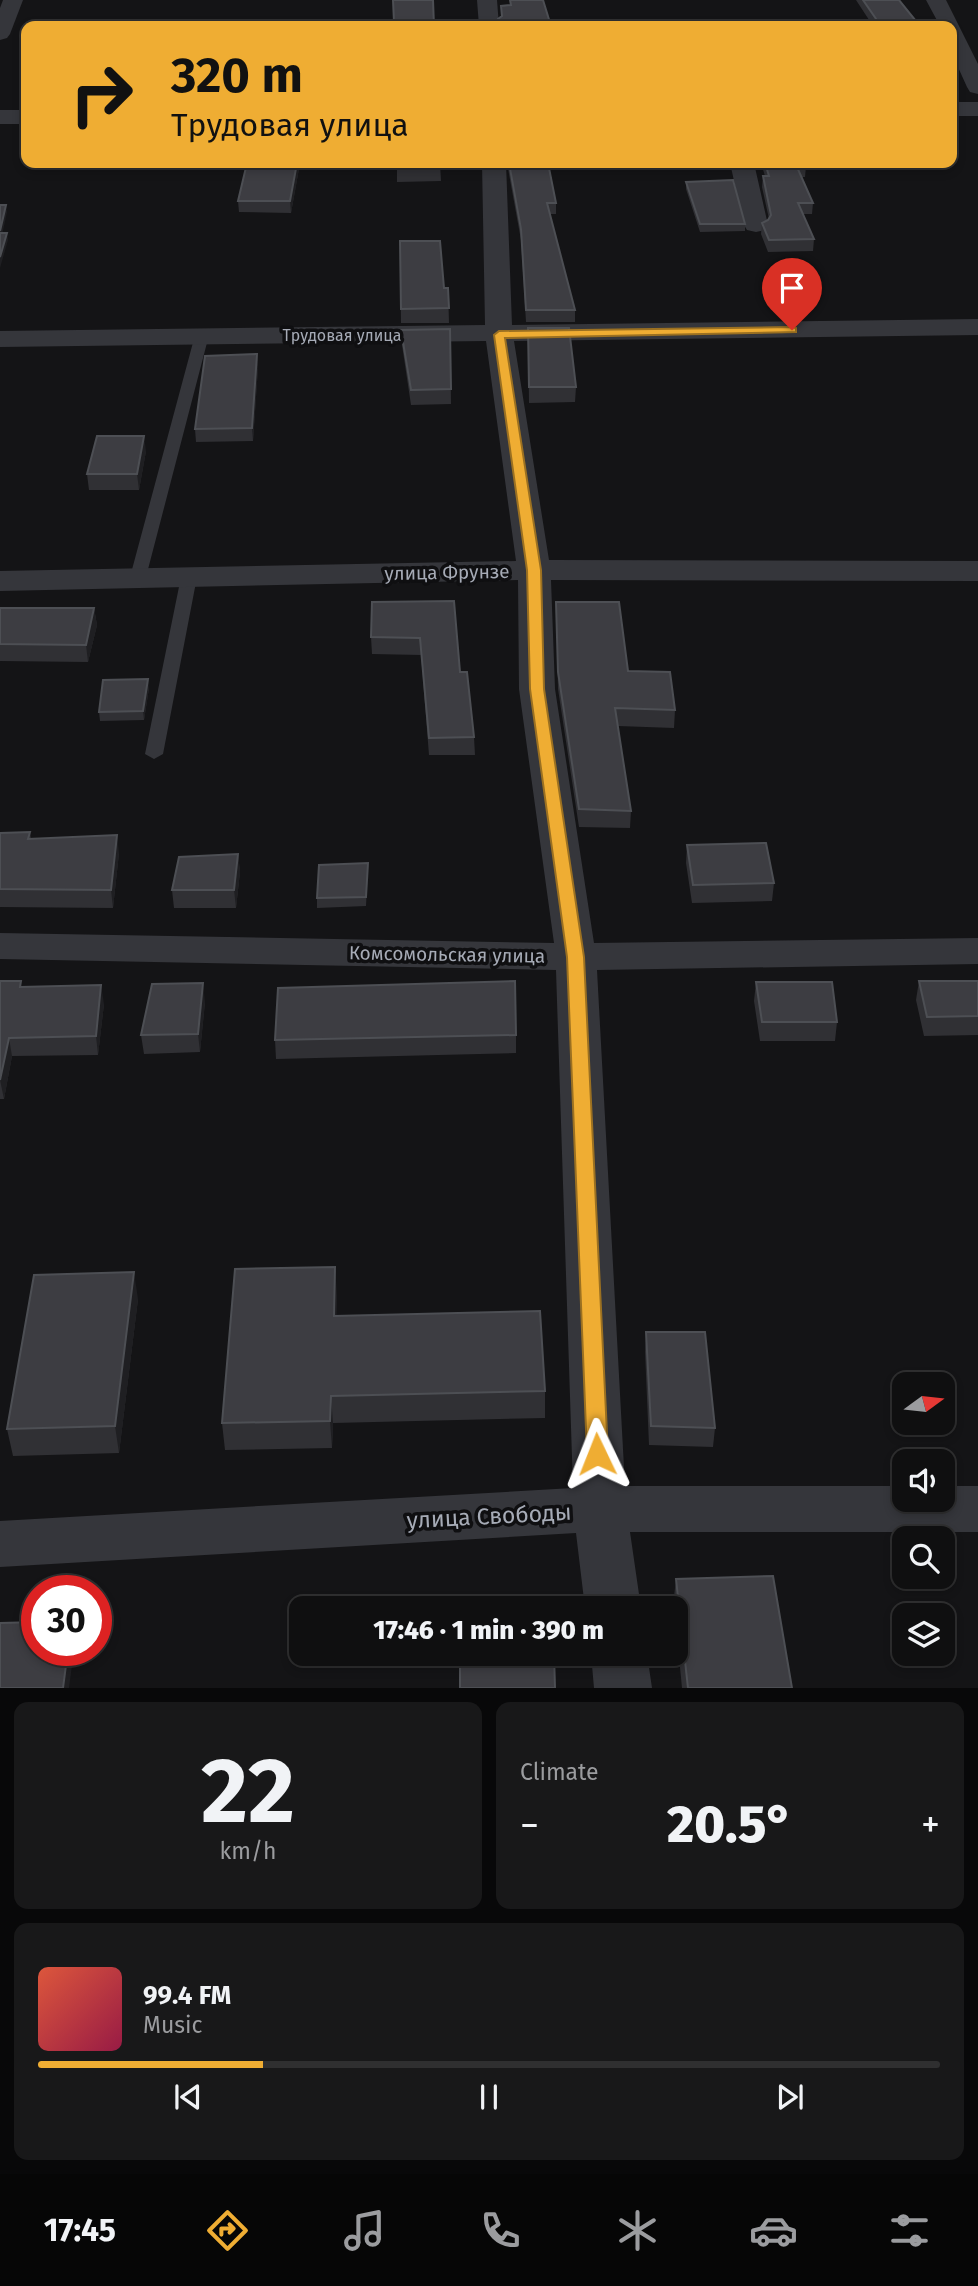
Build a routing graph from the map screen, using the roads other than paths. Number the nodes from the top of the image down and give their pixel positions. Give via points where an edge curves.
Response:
1 (13, 0) edge
2 (488, 0) edge
3 (936, 0) edge
4 (489, 21) edge
5 (947, 21) edge
6 (0, 34) edge
7 (957, 41) edge
8 (978, 87) edge
9 (957, 109) edge
10 (978, 109) edge
11 (0, 117) edge
12 (21, 117) edge
13 (494, 168) edge
14 (743, 168) edge
15 (756, 225) dead end
16 (978, 327) edge
17 (202, 335) junction
18 (499, 335) junction
19 (0, 339) edge
20 (534, 570) junction
21 (978, 571) edge
22 (138, 577) junction
23 (190, 577) junction
24 (0, 581) edge
25 (154, 754) dead end
26 (0, 946) edge
27 (978, 951) edge
28 (576, 957) junction
29 (600, 1509) junction
30 (978, 1510) edge
31 (0, 1544) edge
32 (611, 1596) edge
33 (620, 1666) edge
34 (623, 1688) edge

1 - 6 street
2 - 4 street
3 - 5 street
7 - 8 street
9 - 10 street
11 - 12 street
13 - 18 street
14 - 15 street
16 - 18 street, Трудовая улица
17 - 18 street, Трудовая улица
17 - 19 street, Трудовая улица
17 - 22 lane
18 - 20 street
20 - 21 street, улица Фрунзе
20 - 23 street, улица Фрунзе
20 - 28 street via 537,689
22 - 23 street, улица Фрунзе
22 - 24 street, улица Фрунзе
23 - 25 lane
26 - 28 street, Комсомольская улица
27 - 28 street, Комсомольская улица
28 - 29 street
29 - 30 street, улица Свободы
29 - 31 street, улица Свободы
29 - 32 street
33 - 34 street

